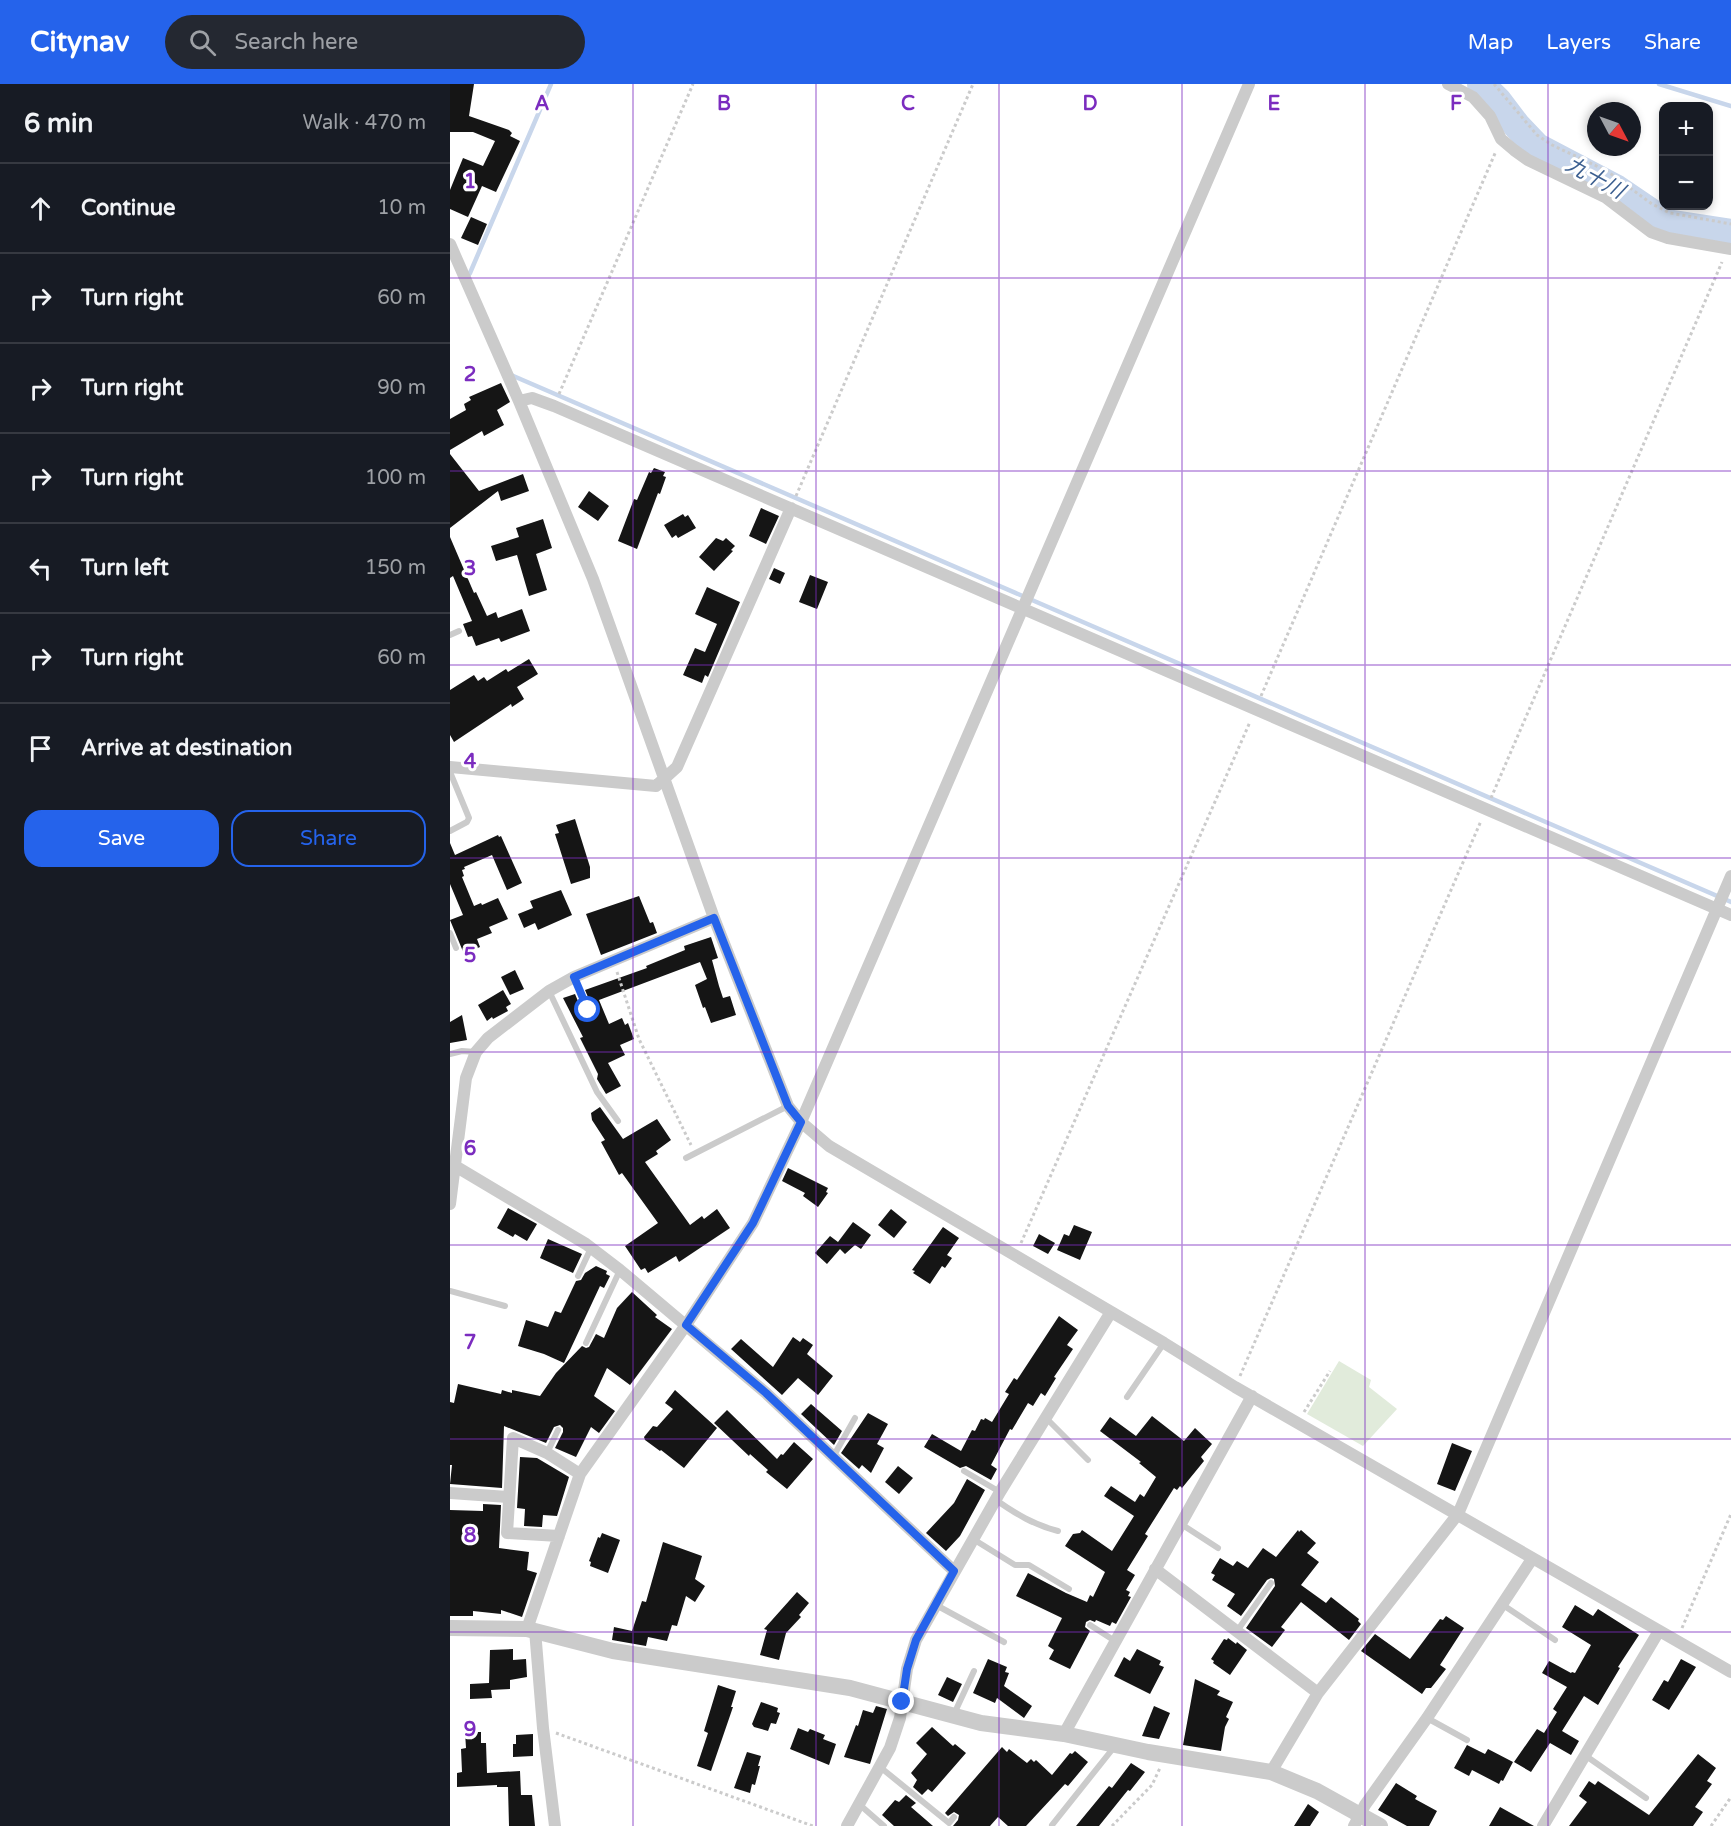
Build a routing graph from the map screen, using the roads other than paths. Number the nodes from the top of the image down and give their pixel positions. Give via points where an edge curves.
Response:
1 (1250, 84) edge
2 (1448, 84) edge
3 (450, 244) edge
4 (1731, 249) edge
5 (519, 401) junction
6 (791, 508) junction
7 (1023, 609) junction
8 (459, 631) dead end
9 (450, 635) edge
10 (450, 767) edge
11 (450, 772) edge
12 (665, 779) junction
13 (450, 831) edge
14 (1731, 876) edge
15 (1717, 908) junction
16 (1731, 915) edge
17 (714, 918) junction
18 (450, 933) edge
19 (456, 948) dead end
20 (574, 977) junction
21 (549, 991) junction
22 (588, 1010) dead end
23 (476, 1052) junction
24 (450, 1054) edge
25 (788, 1106) junction
26 (618, 1121) dead end
27 (801, 1122) junction
28 (686, 1158) dead end
29 (453, 1164) edge
30 (450, 1203) edge
31 (591, 1247) junction
32 (620, 1270) junction
33 (578, 1276) dead end
34 (450, 1291) edge
35 (505, 1306) dead end
36 (1111, 1312) junction
37 (686, 1325) junction
38 (586, 1343) dead end
39 (1164, 1343) junction
40 (1126, 1396) dead end
41 (1252, 1396) junction
42 (1045, 1417) junction
43 (855, 1418) dead end
44 (558, 1430) dead end
45 (547, 1453) junction
46 (833, 1457) junction
47 (1088, 1460) dead end
48 (964, 1471) dead end
49 (580, 1473) junction
50 (450, 1492) edge
51 (998, 1496) junction
52 (508, 1497) junction
53 (1458, 1514) junction
54 (1180, 1524) junction
55 (1058, 1531) dead end
56 (558, 1536) junction
57 (973, 1539) junction
58 (1218, 1548) dead end
59 (1532, 1559) junction
60 (1155, 1569) junction
61 (954, 1571) junction
62 (1271, 1583) dead end
63 (1068, 1589) dead end
64 (935, 1605) junction
65 (1503, 1605) junction
66 (1090, 1625) dead end
67 (450, 1628) edge
68 (531, 1630) junction
69 (1238, 1631) junction
70 (1659, 1631) junction
71 (1555, 1640) dead end
72 (1115, 1641) junction
73 (1004, 1642) dead end
74 (974, 1671) dead end
75 (1731, 1672) edge
76 (1318, 1693) junction
77 (902, 1702) junction
78 (953, 1716) junction
79 (1427, 1718) junction
80 (1064, 1734) junction
81 (1467, 1740) dead end
82 (1116, 1745) junction
83 (1586, 1756) junction
84 (880, 1767) junction
85 (1271, 1772) junction
86 (1646, 1798) dead end
87 (860, 1804) junction
88 (954, 1817) dead end
89 (1357, 1820) edge
90 (1052, 1825) edge
91 (555, 1826) edge
92 (847, 1826) edge
93 (885, 1826) edge
94 (1380, 1826) edge
95 (1543, 1826) edge

1 - 7 street
2 - 4 street via 1473,97 1490,116 1501,139 1514,150 1605,197 1651,232
3 - 5 street
5 - 6 street via 532,398 554,406
5 - 12 street via 593,579
6 - 7 street
6 - 12 street via 677,766
7 - 15 street
7 - 27 street
8 - 9 lane
10 - 12 street via 656,786
11 - 13 lane via 469,818
12 - 17 street
14 - 15 street
15 - 16 street
15 - 53 street
17 - 20 street
17 - 25 street
18 - 19 lane
20 - 21 street
20 - 22 lane
21 - 23 street via 488,1038
21 - 26 lane via 597,1092
23 - 24 lane
23 - 29 street via 466,1078
25 - 27 street
25 - 28 lane
27 - 36 street via 829,1146
27 - 37 street via 753,1223
29 - 30 street
29 - 31 street
31 - 32 street
31 - 33 lane
32 - 37 street
32 - 38 lane
34 - 35 lane
36 - 39 street
36 - 42 street
37 - 46 street
37 - 49 street
39 - 40 lane
39 - 41 street
41 - 53 street
41 - 54 street
42 - 47 lane
42 - 51 street
43 - 46 lane
44 - 45 lane
45 - 49 street
45 - 52 street via 513,1438
46 - 61 street
48 - 51 lane
49 - 56 street
50 - 52 street
51 - 55 lane via 1024,1519
51 - 57 street
52 - 56 street via 507,1533
53 - 59 street
53 - 76 street
54 - 58 lane
54 - 60 street
56 - 68 street
57 - 61 street
57 - 63 lane via 1015,1566 1029,1565
59 - 65 street
59 - 70 street
60 - 69 street
60 - 72 street
61 - 64 street
62 - 69 lane
64 - 73 lane
64 - 77 street via 916,1640
65 - 71 lane
65 - 79 street
66 - 72 lane
67 - 68 street
68 - 77 street via 613,1651 850,1688
68 - 91 street
69 - 76 street
70 - 75 street
70 - 83 street
72 - 80 street
74 - 78 lane
76 - 85 street
77 - 78 street
77 - 84 street via 890,1748
78 - 80 street
79 - 81 lane
79 - 89 street
80 - 82 street
82 - 85 street
82 - 90 lane
83 - 86 lane
83 - 95 street
84 - 87 street
84 - 88 lane via 949,1823
85 - 89 street via 1317,1791
87 - 92 street
87 - 93 lane
89 - 94 street

